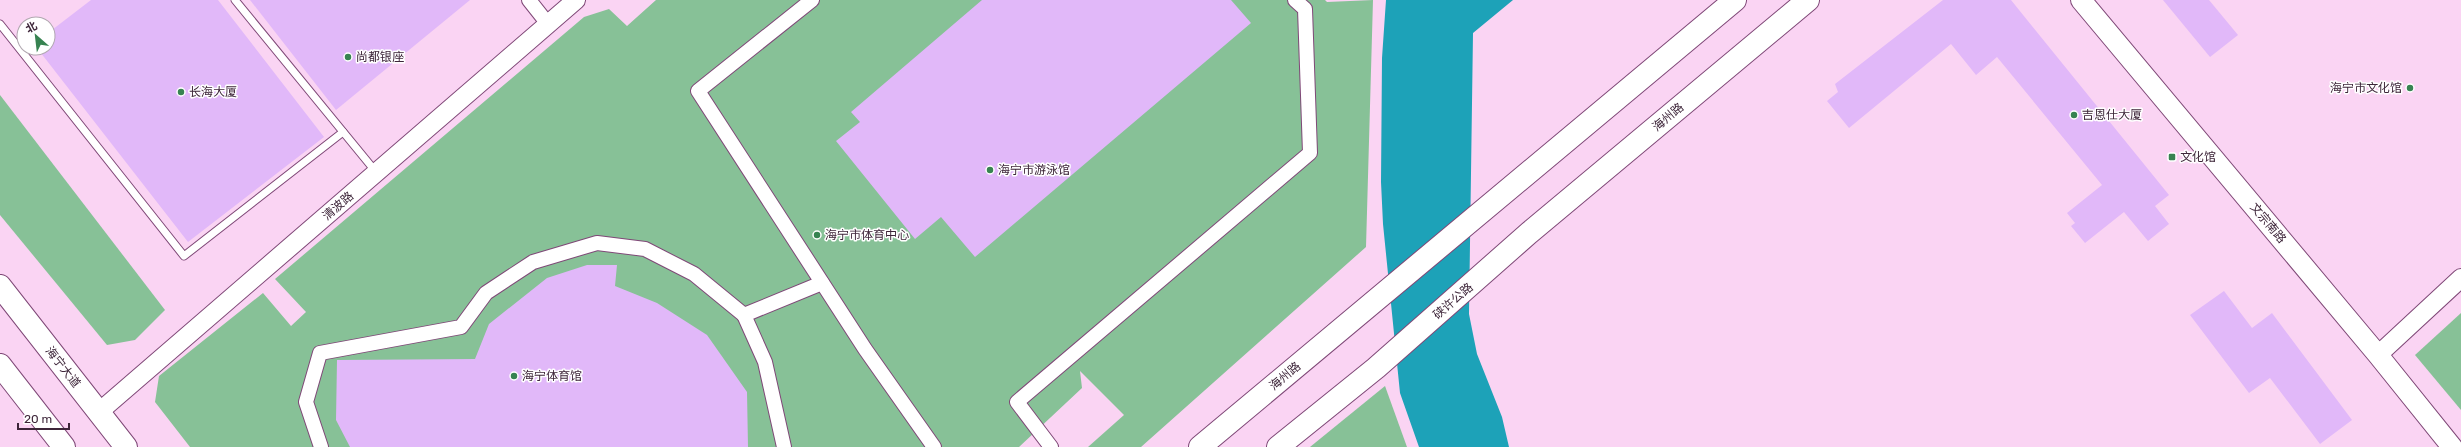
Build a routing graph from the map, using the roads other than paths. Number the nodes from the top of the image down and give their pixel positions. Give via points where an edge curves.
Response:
1 (235, 0) edge
2 (529, 0) edge
3 (576, 0) edge
4 (812, 0) edge
5 (1295, 0) edge
6 (1735, 0) edge
7 (1808, 0) edge
8 (2081, 0) edge
9 (0, 24) edge
10 (548, 24) junction
11 (343, 132) junction
12 (376, 172) junction
13 (1529, 233) joint
14 (2461, 278) edge
15 (822, 283) junction
16 (0, 286) edge
17 (744, 316) junction
18 (2378, 355) junction
19 (0, 364) edge
20 (99, 412) junction
21 (64, 447) edge
22 (126, 447) edge
23 (320, 447) edge
24 (784, 447) edge
25 (934, 447) edge
26 (1051, 447) edge
27 (1200, 447) edge
28 (1278, 447) edge
29 (2452, 447) edge

1 - 11 lane
2 - 10 street
3 - 10 street, 清波路
4 - 15 street via 698,91
5 - 26 street via 1305,9 1310,153 1017,402
6 - 27 main road, 海州路
7 - 13 main road, 海州路
8 - 18 main road, 文宗南路
9 - 11 lane via 184,256
10 - 12 street, 清波路
11 - 12 lane
12 - 20 street, 清波路
13 - 28 main road, 硖许公路 via 1376,368
14 - 18 street
15 - 17 street
15 - 25 street
16 - 20 main road, 海宁大道
17 - 23 street via 694,274 645,249 597,243 533,262 486,293 461,327 320,353 306,402
17 - 24 street via 765,362
18 - 29 main road, 文宗南路
19 - 21 main road
20 - 22 main road, 海宁大道

